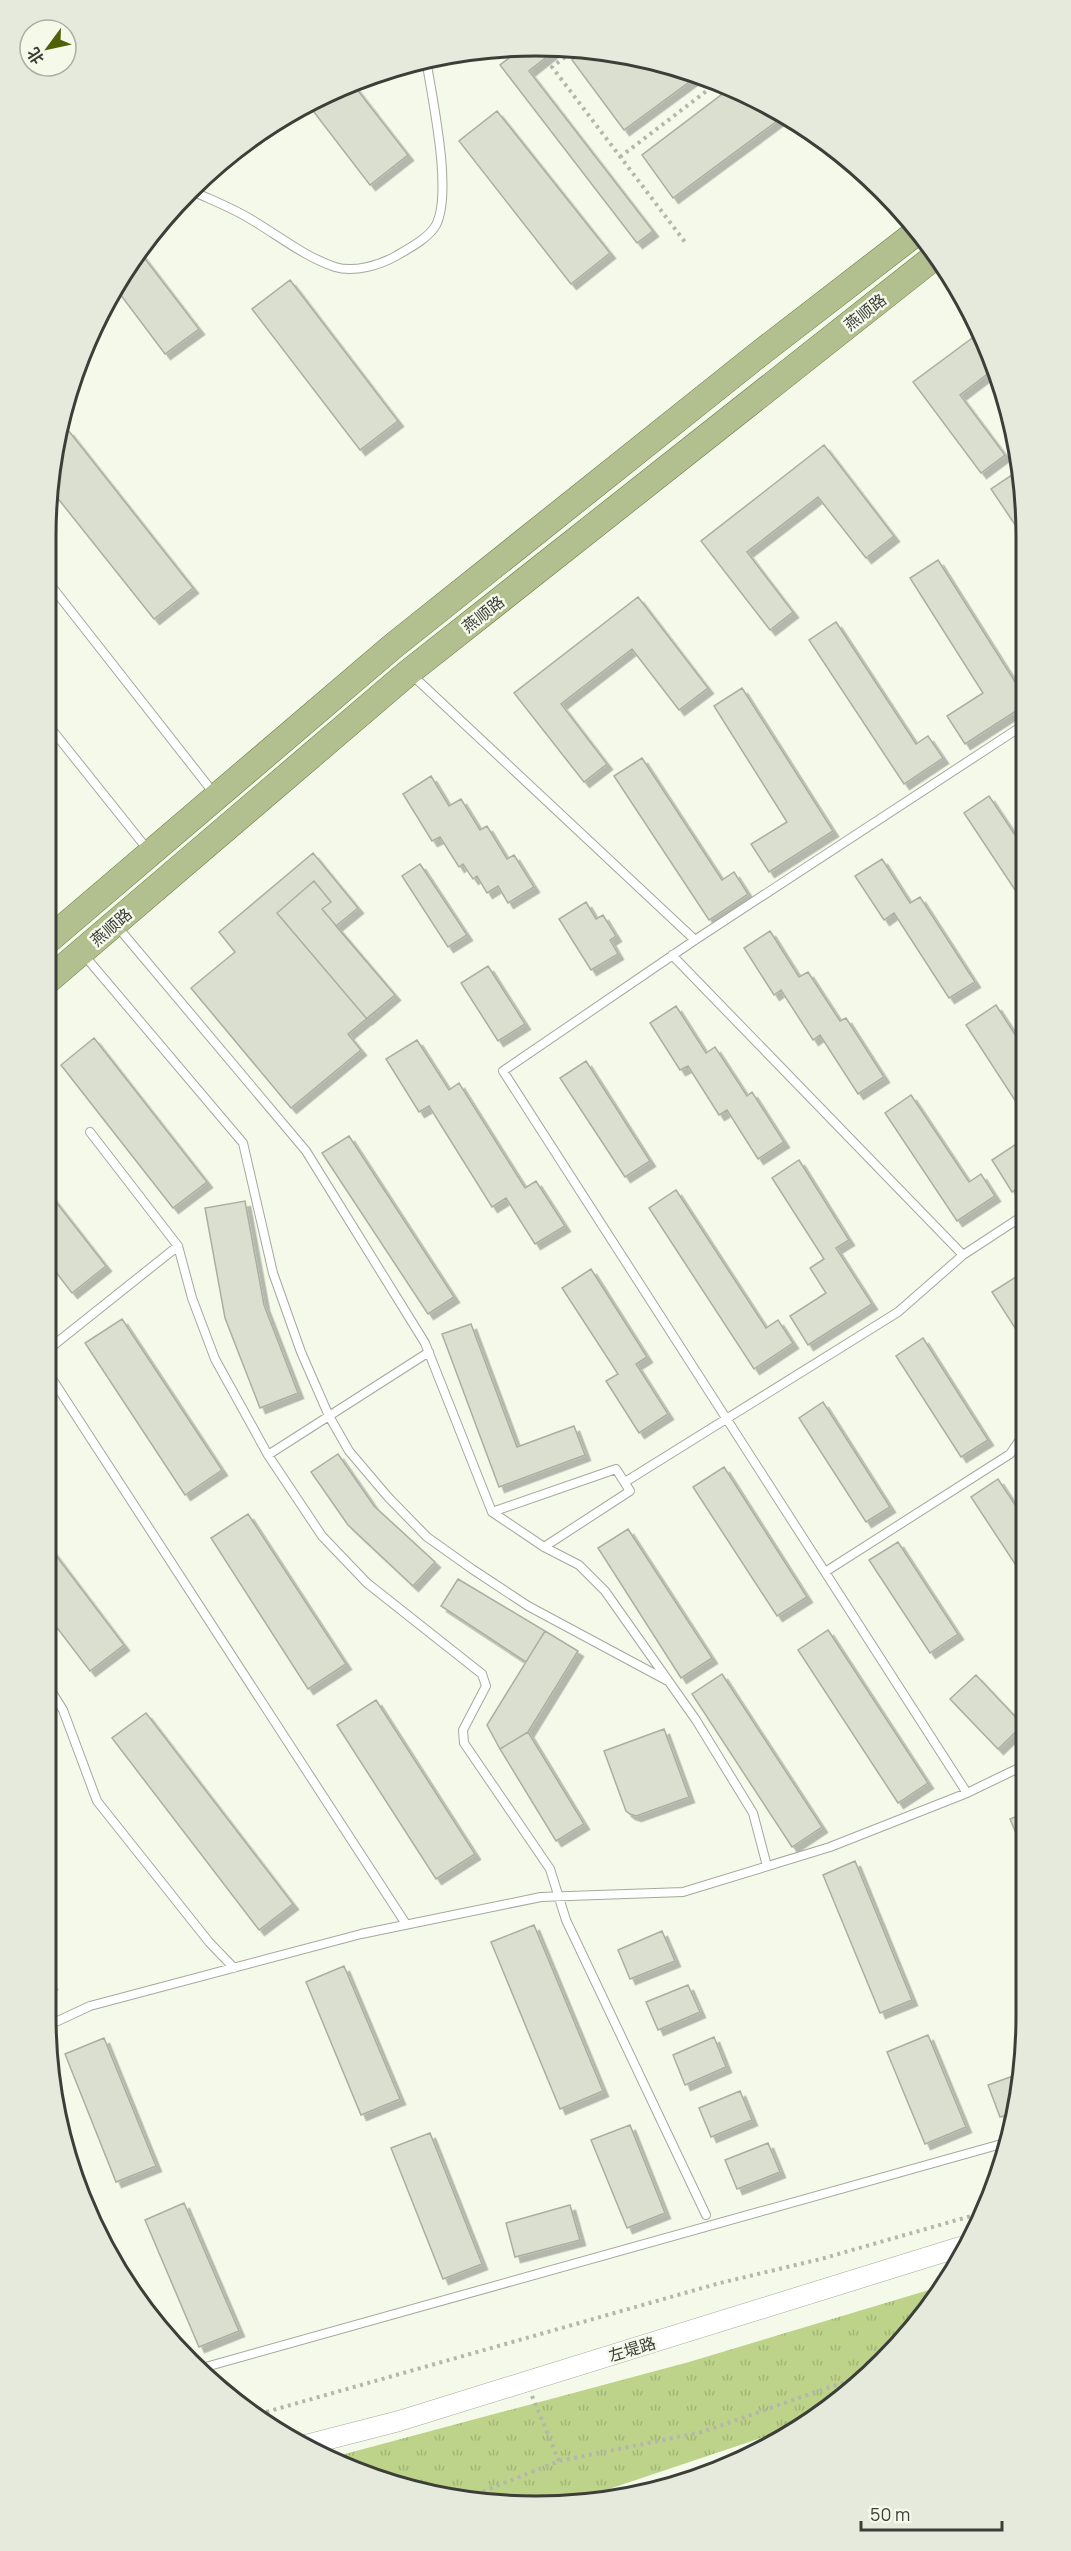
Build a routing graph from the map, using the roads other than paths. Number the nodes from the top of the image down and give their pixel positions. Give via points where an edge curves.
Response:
1 (427, 68) edge
2 (198, 194) edge
3 (911, 237) edge
4 (929, 261) edge
5 (56, 592) edge
6 (409, 672) junction
7 (1016, 730) edge
8 (56, 735) edge
9 (216, 796) junction
10 (150, 853) junction
11 (115, 924) junction
12 (56, 934) edge
13 (694, 940) junction
14 (82, 952) junction
15 (672, 955) junction
16 (56, 974) edge
17 (90, 1132) dead end
18 (1016, 1220) edge
19 (178, 1246) junction
20 (963, 1255) junction
21 (56, 1343) edge
22 (429, 1352) junction
23 (56, 1385) edge
24 (329, 1416) junction
25 (726, 1418) junction
26 (1016, 1445) edge
27 (268, 1455) junction
28 (625, 1482) junction
29 (492, 1512) junction
30 (544, 1547) junction
31 (825, 1572) junction
32 (668, 1681) junction
33 (56, 1699) edge
34 (1016, 1769) edge
35 (967, 1793) junction
36 (767, 1866) junction
37 (559, 1896) junction
38 (406, 1924) junction
39 (234, 1968) junction
40 (56, 2022) edge
41 (997, 2145) edge
42 (706, 2215) dead end
43 (955, 2249) edge
44 (207, 2365) edge
45 (316, 2442) edge

1 - 2 lane via 443,203 435,227 393,258 357,268 337,268
3 - 9 main road, 燕顺路 via 392,647
4 - 6 main road, 燕顺路
5 - 9 lane
6 - 11 main road, 燕顺路
6 - 13 lane
7 - 13 lane
8 - 10 lane
9 - 10 main road, 燕顺路
10 - 12 main road, 燕顺路
11 - 14 main road, 燕顺路
11 - 22 lane via 306,1151
13 - 15 lane
14 - 16 main road, 燕顺路
14 - 24 lane via 243,1143 273,1273
15 - 20 lane
15 - 25 lane via 503,1071
17 - 19 lane
18 - 20 lane
19 - 21 lane
19 - 27 lane via 215,1359
20 - 25 lane via 898,1312
22 - 24 lane
22 - 29 lane
23 - 38 lane
24 - 27 lane
24 - 32 lane via 349,1451 427,1537 528,1606
25 - 28 lane
25 - 31 lane
26 - 31 lane via 1010,1454
27 - 37 lane via 322,1536 367,1583 482,1674 486,1686 464,1730 464,1743 550,1869
28 - 29 lane via 616,1469
28 - 30 lane via 630,1491
29 - 30 lane
30 - 32 lane via 579,1565 604,1591
31 - 35 lane
32 - 36 lane via 753,1813
33 - 39 lane via 97,1801
34 - 35 lane
35 - 36 lane via 830,1847
36 - 37 lane via 683,1892
37 - 38 lane
37 - 42 lane via 566,1920
38 - 39 lane
39 - 40 lane via 90,2006
41 - 44 lane
43 - 45 street, 左堤路 via 399,2421

